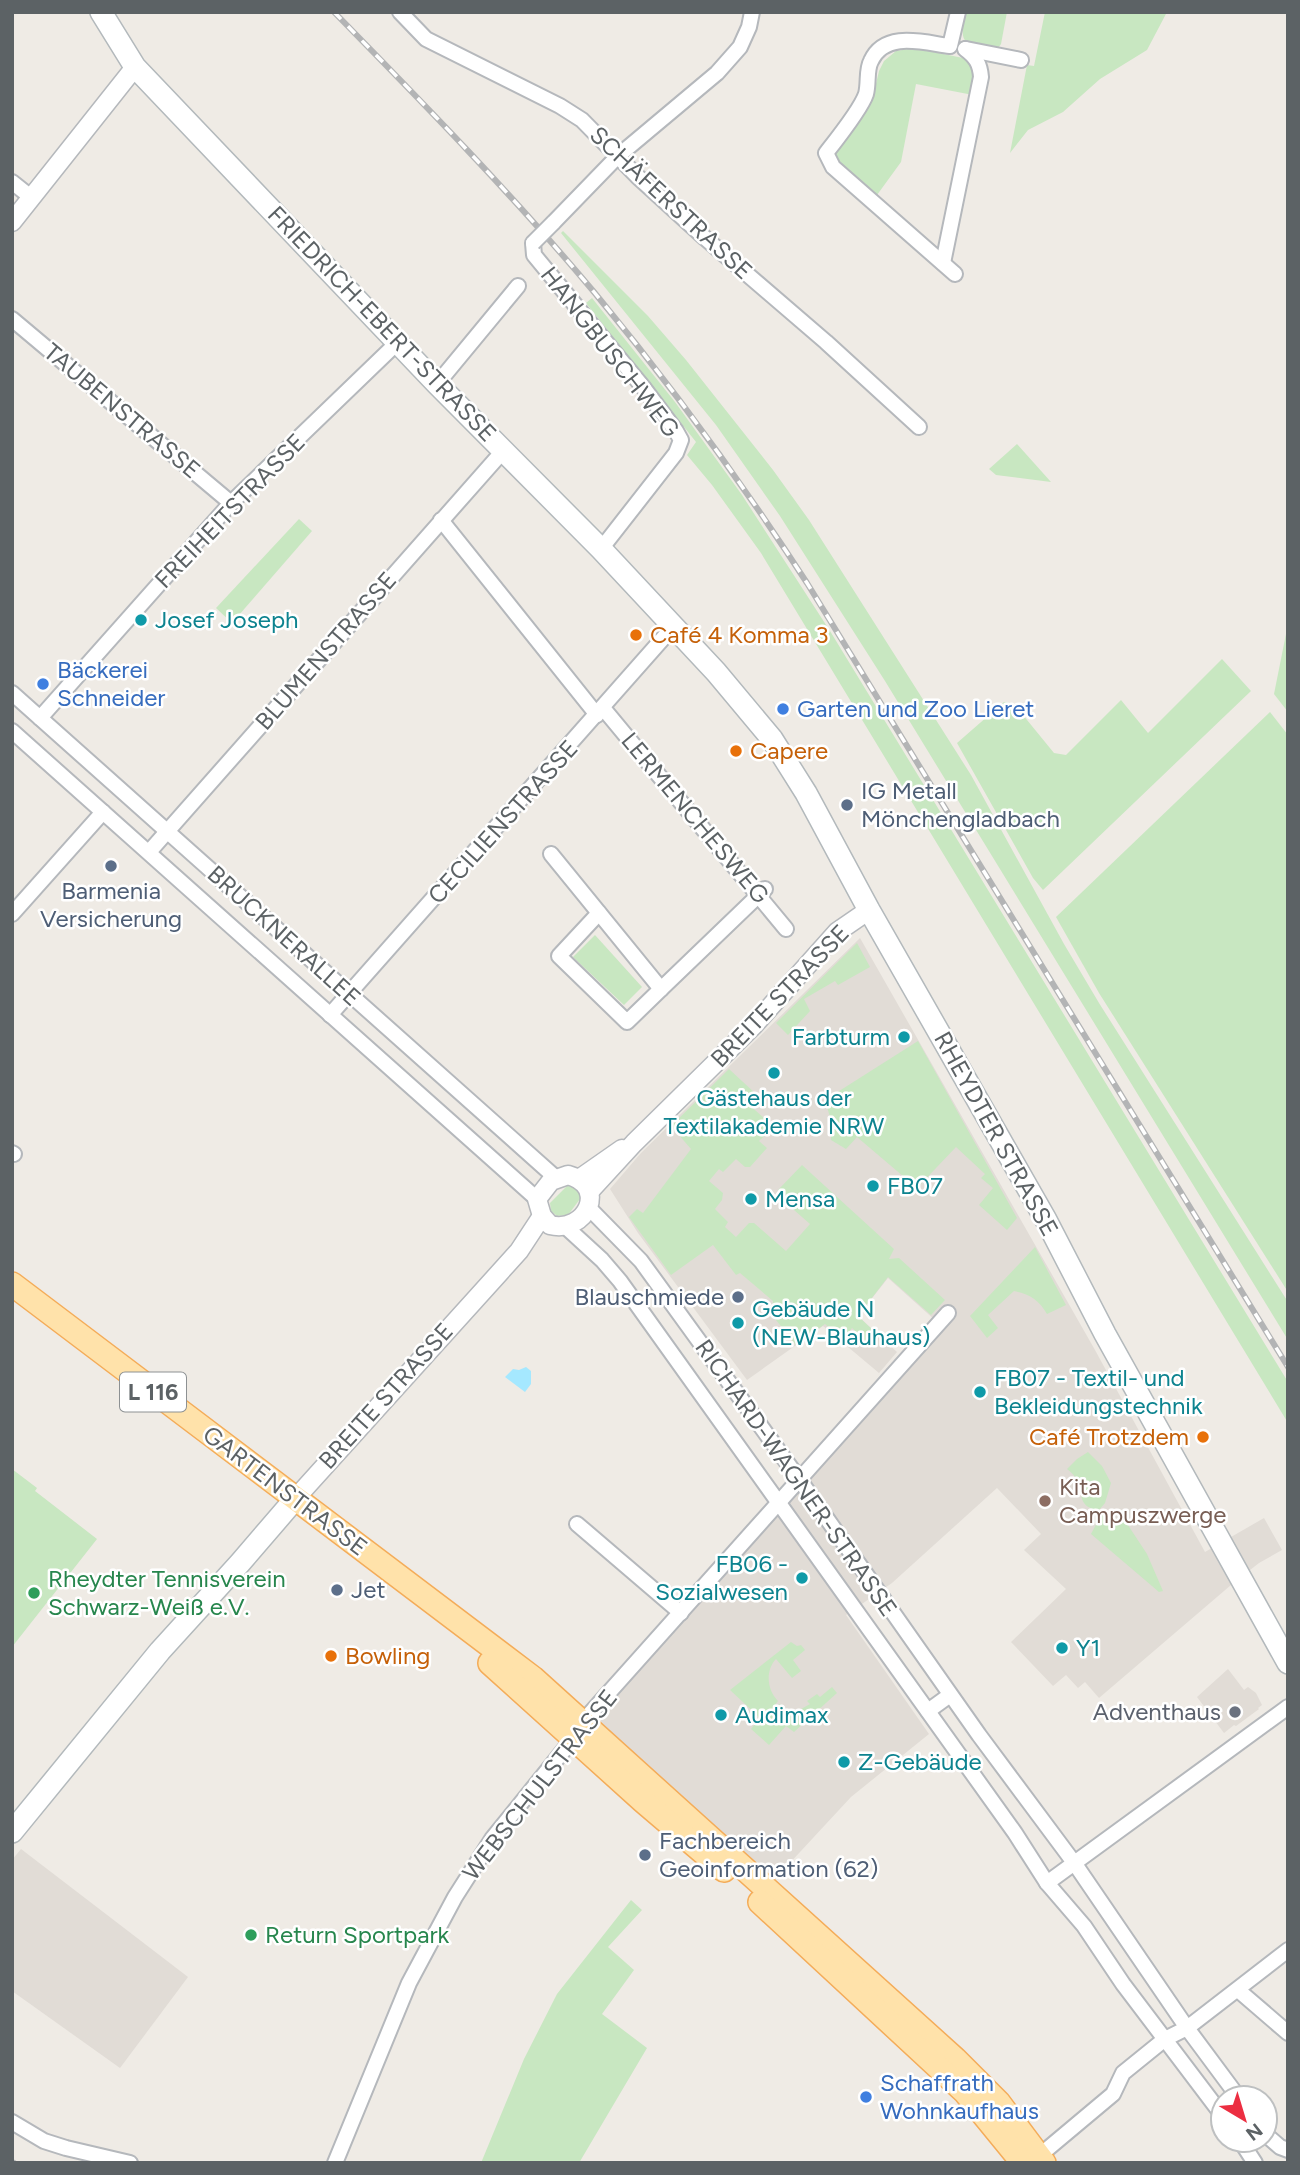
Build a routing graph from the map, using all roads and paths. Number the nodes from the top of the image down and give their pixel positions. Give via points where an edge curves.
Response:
1 (101, 12) edge
2 (400, 12) edge
3 (752, 12) edge
4 (958, 12) edge
5 (958, 48) junction
6 (1021, 60) dead end
7 (135, 67) junction
8 (618, 156) junction
9 (12, 182) edge
10 (32, 198) junction
11 (12, 222) edge
12 (943, 263) junction
13 (955, 274) dead end
14 (517, 286) dead end
15 (12, 319) edge
16 (398, 342) junction
17 (437, 384) junction
18 (919, 427) dead end
19 (504, 450) junction
20 (231, 503) junction
21 (441, 520) junction
22 (601, 549) junction
23 (673, 627) junction
24 (12, 693) edge
25 (600, 712) junction
26 (40, 718) junction
27 (12, 731) edge
28 (103, 812) junction
29 (167, 831) junction
30 (149, 852) junction
31 (551, 854) dead end
32 (762, 892) junction
33 (869, 910) junction
34 (599, 913) junction
35 (12, 914) edge
36 (786, 929) dead end
37 (661, 989) junction
38 (350, 994) junction
39 (330, 1015) junction
40 (556, 1178) junction
41 (586, 1193) junction
42 (549, 1217) junction
43 (620, 1281) joint
44 (12, 1284) edge
45 (12, 1300) edge
46 (948, 1313) dead end
47 (799, 1479) junction
48 (779, 1501) junction
49 (290, 1505) junction
50 (577, 1524) dead end
51 (681, 1613) junction
52 (1288, 1663) edge
53 (950, 1695) junction
54 (1288, 1707) edge
55 (928, 1711) junction
56 (581, 1726) junction
57 (12, 1832) edge
58 (1075, 1864) junction
59 (1047, 1883) junction
60 (1288, 1950) edge
61 (1238, 1990) junction
62 (1187, 2028) junction
63 (1288, 2033) edge
64 (1165, 2039) junction
65 (1229, 2084) edge
66 (1209, 2097) edge
67 (12, 2122) edge
68 (1035, 2161) edge
69 (130, 2163) edge
70 (335, 2163) edge

1 - 7 main road, FRIEDRICH-EBERT-STRASSE
2 - 8 street, SCHÄFERSTRASSE via 426,38 582,120
3 - 8 street, HANGBUSCHWEG via 740,47 717,73
4 - 5 street
5 - 6 street
5 - 12 street via 973,55 981,77
5 - 12 street via 906,40 879,50 870,61 866,95 826,153 833,167
7 - 10 street
7 - 16 main road, FRIEDRICH-EBERT-STRASSE
8 - 18 street, SCHÄFERSTRASSE
8 - 22 street, HANGBUSCHWEG, bridge via 533,243 534,255 680,436 676,453
9 - 10 street
10 - 11 street
12 - 13 street
14 - 17 street
15 - 20 street, TAUBENSTRASSE
16 - 17 main road, FRIEDRICH-EBERT-STRASSE
16 - 20 street, FREIHEITSTRASSE
17 - 19 main road, FRIEDRICH-EBERT-STRASSE
19 - 21 street, BLUMENSTRASSE
19 - 22 main road, FRIEDRICH-EBERT-STRASSE
20 - 26 street, FREIHEITSTRASSE
21 - 25 street, LERMENCHESWEG
21 - 29 street, BLUMENSTRASSE
22 - 23 main road, FRIEDRICH-EBERT-STRASSE
23 - 25 street, CECILIENSTRASSE
23 - 33 main road, RHEYDTER STRASSE via 772,739
24 - 26 street, BRUCKNERALLEE
25 - 32 street, LERMENCHESWEG
25 - 38 street, CECILIENSTRASSE
26 - 29 street, BRUCKNERALLEE
27 - 28 street, BRUCKNERALLEE
28 - 30 street, BRUCKNERALLEE
28 - 35 street
29 - 30 street, BLUMENSTRASSE
29 - 38 street, BRUCKNERALLEE
30 - 39 street, BRUCKNERALLEE
31 - 34 street
32 - 36 street, LERMENCHESWEG
32 - 37 street
33 - 41 street, BREITE STRASSE via 837,932 754,1025 634,1143 611,1155
33 - 52 main road, RHEYDTER STRASSE via 1046,1220
34 - 37 street
34 - 37 street via 559,956 627,1022
38 - 39 street, CECILIENSTRASSE
38 - 40 street, BRUCKNERALLEE
39 - 42 street, BRUCKNERALLEE
40 - 41 street via 568,1175
40 - 42 street via 544,1188
41 - 42 street via 579,1219
41 - 47 street, RICHARD-WAGNER-STRASSE
42 - 43 street, BRUCKNERALLEE via 602,1260
42 - 49 street, BREITE STRASSE
43 - 48 street, RICHARD-WAGNER-STRASSE
44 - 49 main road, GARTENSTRASSE / L 116
45 - 49 main road, GARTENSTRASSE / L 116
46 - 47 street, WEBSCHULSTRASSE
47 - 48 street, WEBSCHULSTRASSE
47 - 53 street, RICHARD-WAGNER-STRASSE
48 - 51 street, WEBSCHULSTRASSE
48 - 55 street, RICHARD-WAGNER-STRASSE
49 - 56 main road, GARTENSTRASSE / L 116
49 - 57 main road, BREITE STRASSE via 142,1672
50 - 51 street
51 - 56 street, WEBSCHULSTRASSE
53 - 55 street
53 - 58 street, RICHARD-WAGNER-STRASSE
54 - 58 street
55 - 59 street, RICHARD-WAGNER-STRASSE
56 - 68 main road, L 116 via 643,1801 747,1890 940,2068 1005,2138
56 - 68 main road, L 116 via 955,2059 999,2103
56 - 70 street, WEBSCHULSTRASSE via 492,1839 455,1897 409,1983
58 - 59 street
58 - 62 street, RICHARD-WAGNER-STRASSE
59 - 64 street, RICHARD-WAGNER-STRASSE via 1084,1926
60 - 61 street
61 - 62 street
61 - 63 street
62 - 64 street
62 - 65 street, RICHARD-WAGNER-STRASSE
64 - 66 street, RICHARD-WAGNER-STRASSE
64 - 68 street via 1123,2073 1113,2094
67 - 69 street via 44,2141

